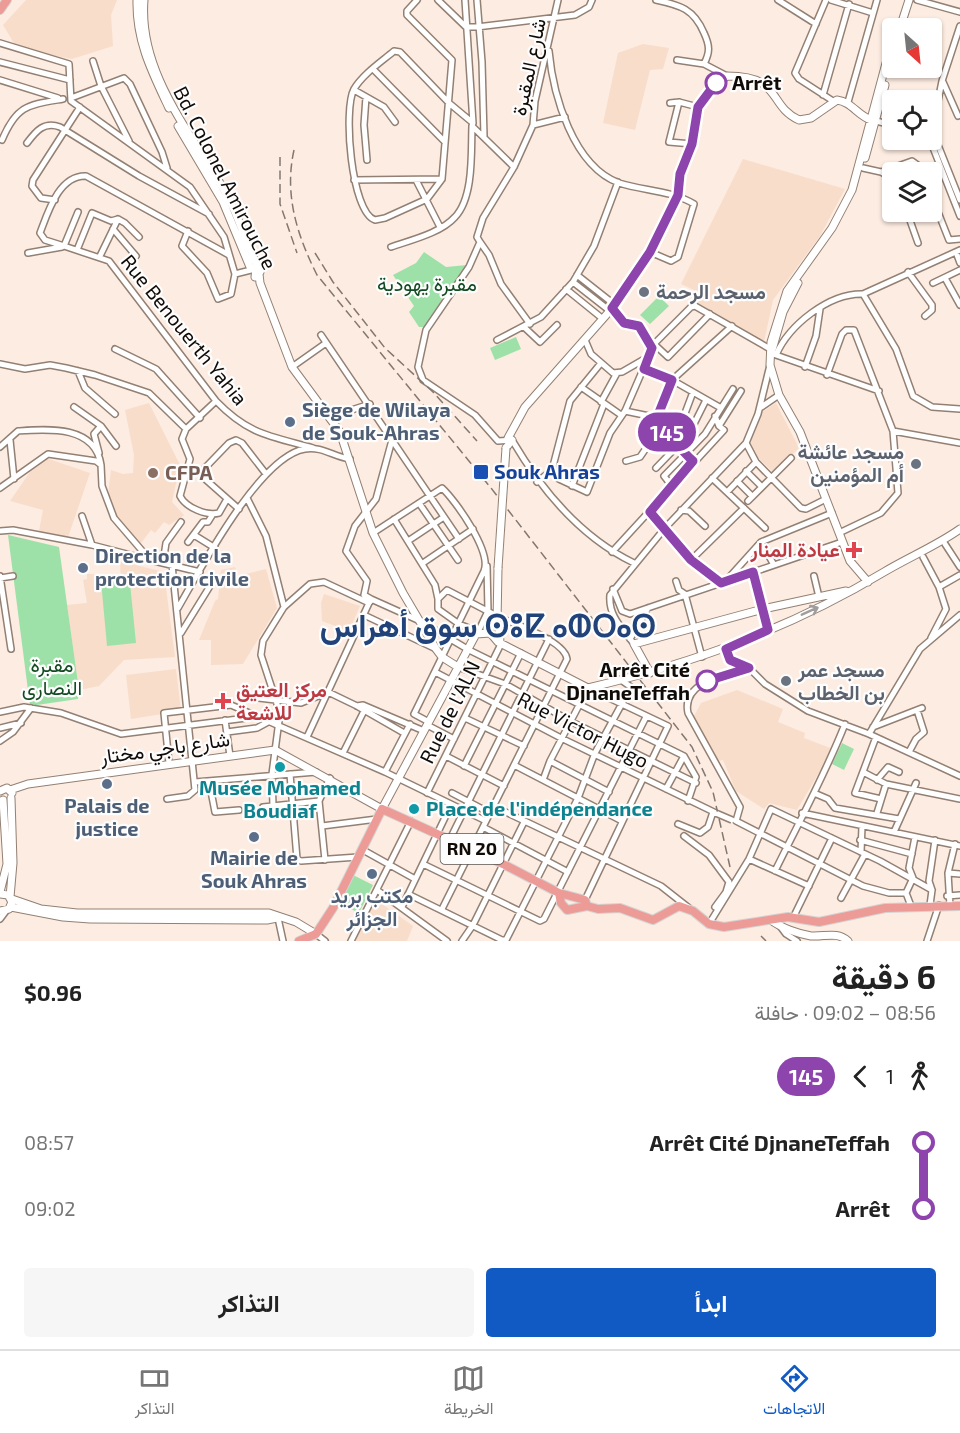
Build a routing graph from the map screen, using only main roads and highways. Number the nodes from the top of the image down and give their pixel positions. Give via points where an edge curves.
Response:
1 (7, 0) edge
2 (0, 10) edge
3 (559, 893) junction
4 (586, 903) junction
5 (960, 906) edge
6 (299, 941) edge

1 - 2 main road
3 - 4 main road, RN 20
3 - 4 main road via 567,910
3 - 6 main road, RN 20 via 382,809 333,908 316,934
4 - 5 main road, RN 20 via 624,909 653,920 679,906 689,908 709,924 724,927 793,918 819,922 911,906

